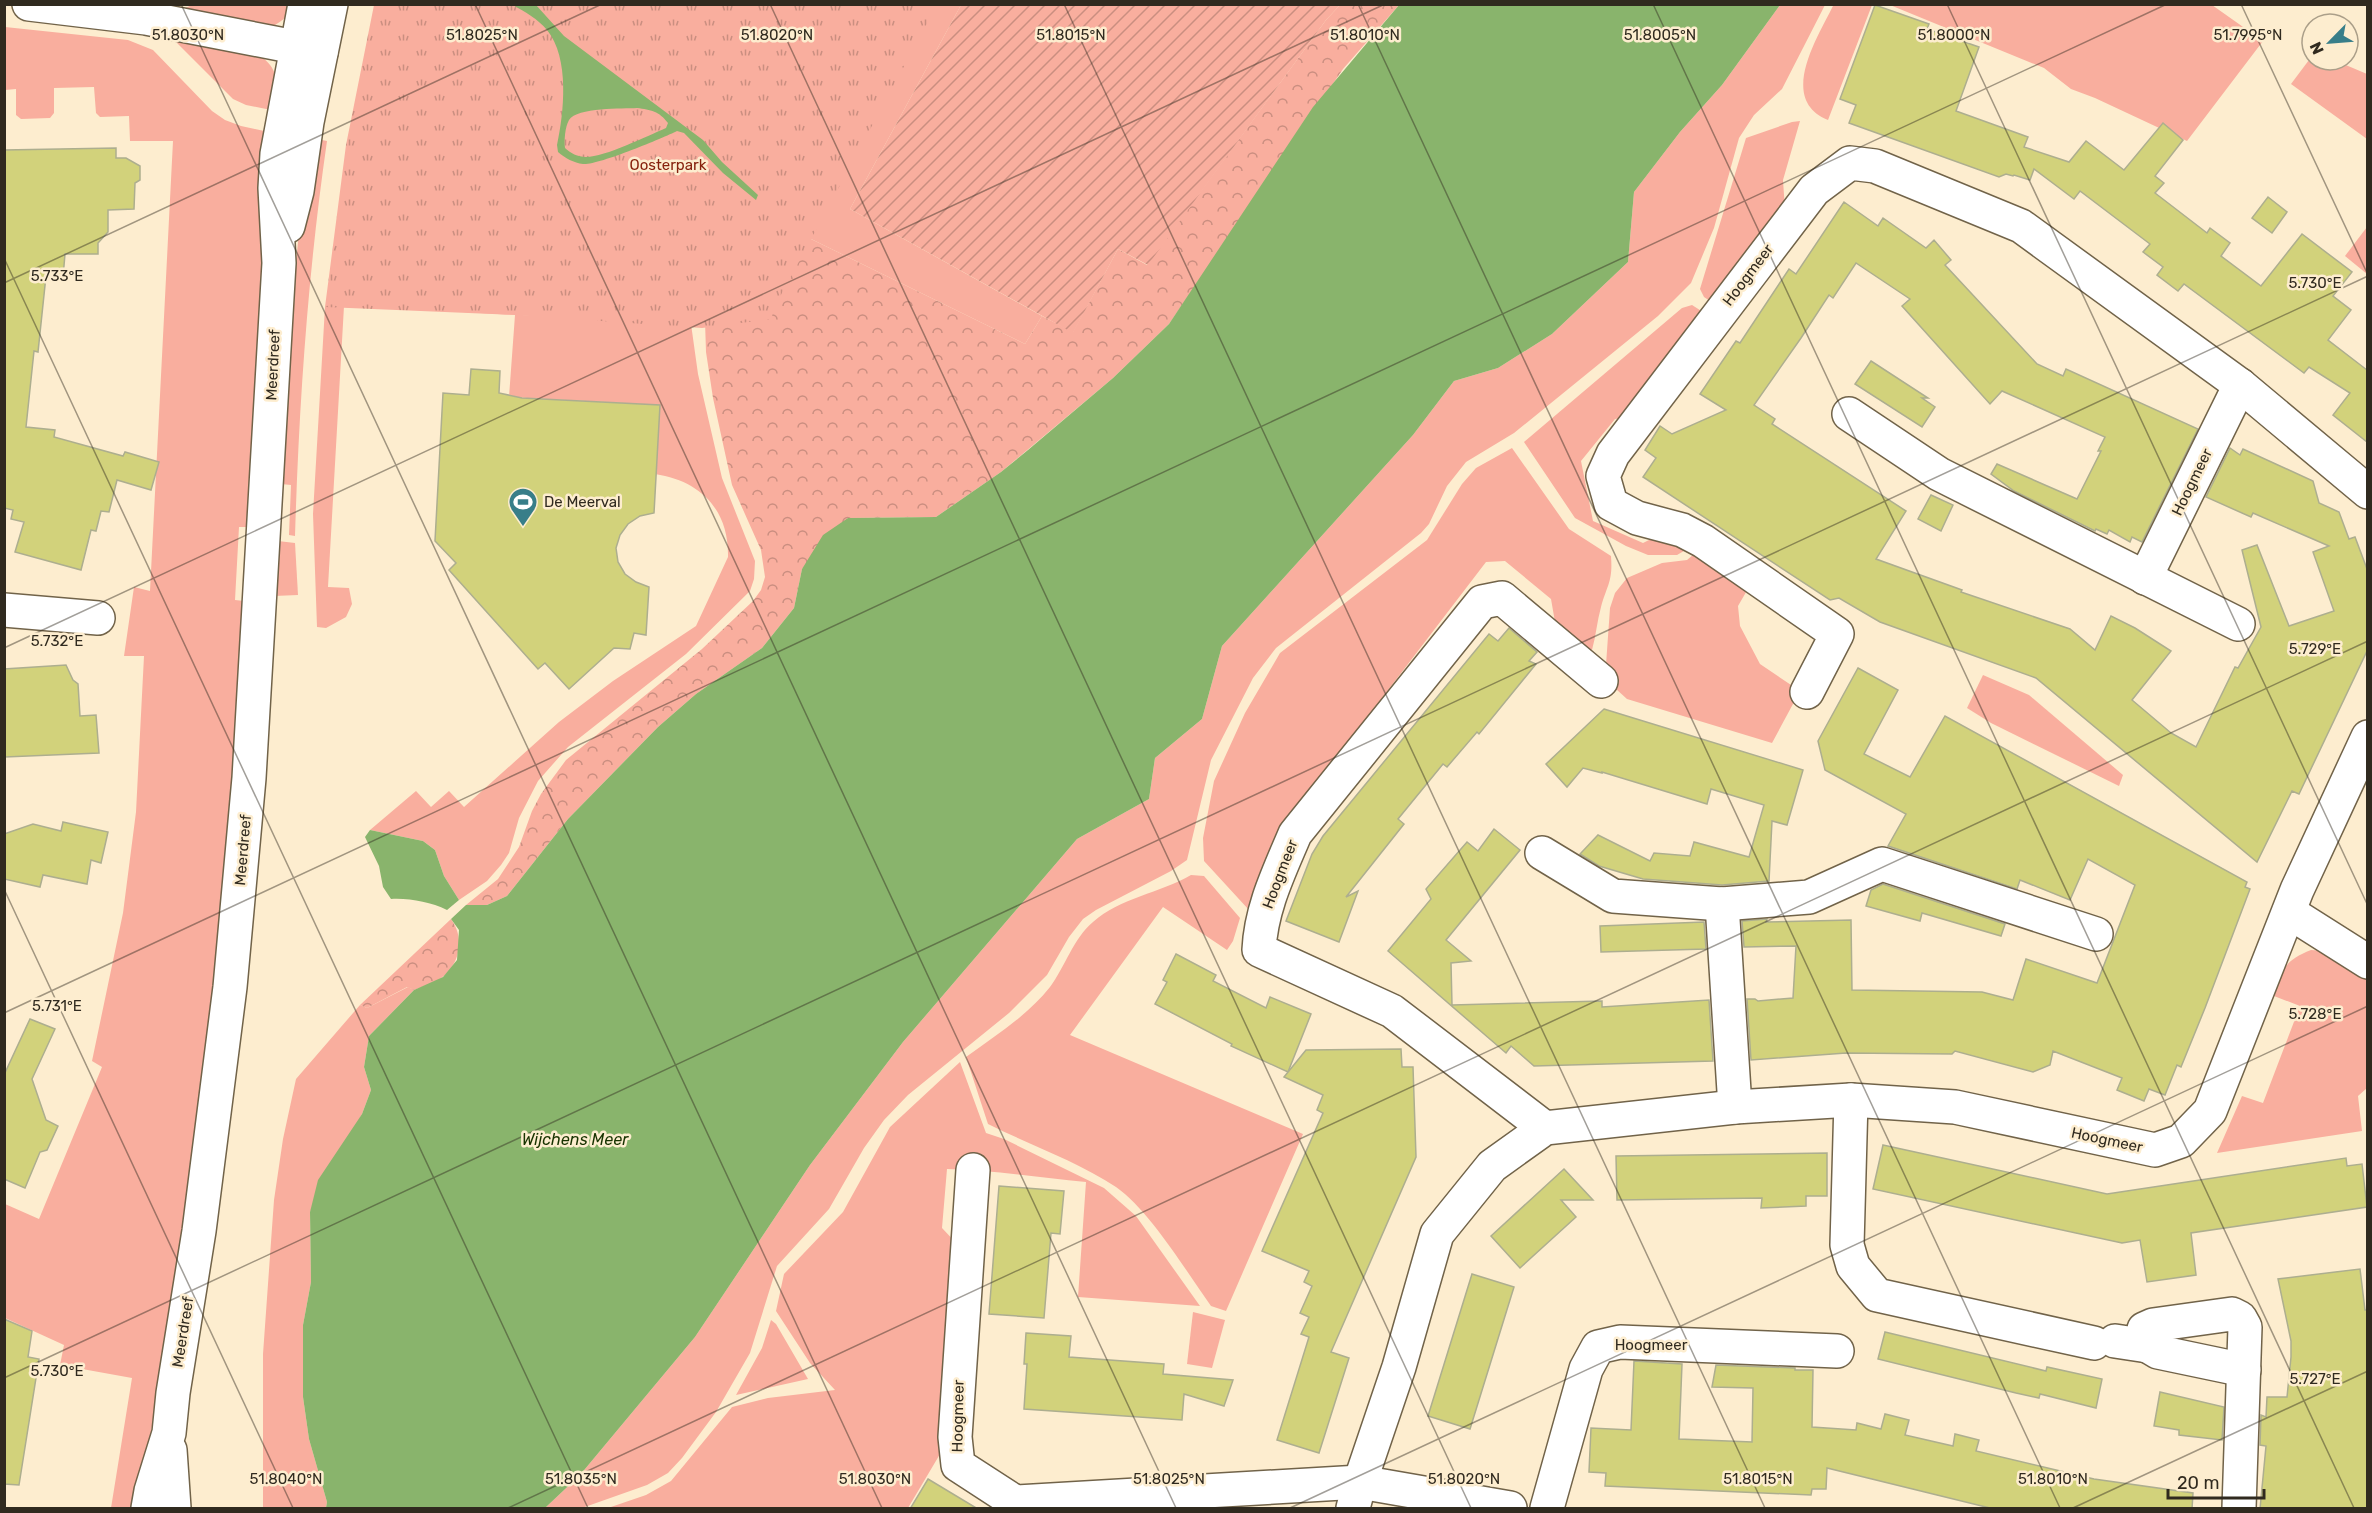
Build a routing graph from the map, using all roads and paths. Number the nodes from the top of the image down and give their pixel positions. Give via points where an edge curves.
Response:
1 (29, 4) edge
2 (305, 4) edge
3 (332, 4) edge
4 (309, 50) junction
5 (2240, 385) junction
6 (1849, 414) dead end
7 (2367, 492) edge
8 (2145, 578) junction
9 (4, 610) edge
10 (98, 618) dead end
11 (2238, 624) dead end
12 (1601, 681) dead end
13 (1807, 692) dead end
14 (2367, 737) edge
15 (1542, 853) dead end
16 (1722, 904) junction
17 (2289, 912) junction
18 (2096, 934) dead end
19 (2367, 962) edge
20 (1851, 1100) junction
21 (1735, 1107) junction
22 (1545, 1128) junction
23 (973, 1170) dead end
24 (2148, 1346) junction
25 (1837, 1351) dead end
26 (2244, 1370) junction
27 (169, 1433) junction
28 (1357, 1495) edge
29 (148, 1509) edge
30 (174, 1509) edge
31 (1510, 1509) edge
32 (1548, 1509) edge
33 (2239, 1509) edge

1 - 4 street via 146,18
2 - 4 street, Meerdreef
3 - 4 street, Meerdreef
4 - 27 street, Meerdreef via 277,154 279,262 249,778 231,987
5 - 7 street, Hoogmeer
5 - 8 street, Hoogmeer
5 - 13 street, Hoogmeer via 2021,226 1875,166 1850,163 1814,190 1613,454 1603,476 1611,504 1637,518 1682,530 1703,541 1837,634
6 - 8 street via 1939,474
8 - 11 street
9 - 10 street
12 - 22 street, Hoogmeer via 1503,598 1482,602 1295,834 1260,925 1259,950 1392,1011
14 - 17 street, Hoogmeer
15 - 16 street via 1613,896
16 - 18 street via 1809,897 1882,864
16 - 21 street
17 - 19 street
17 - 20 street, Hoogmeer via 2210,1111 2181,1141 2155,1150 1955,1107
20 - 21 street, Hoogmeer
20 - 24 street via 1847,1245 1853,1266 1877,1295 2104,1342
21 - 22 street, Hoogmeer
22 - 28 street, Hoogmeer via 1492,1166 1437,1234
23 - 28 street, Hoogmeer via 955,1437 958,1465 1015,1502
24 - 26 street via 2158,1352
24 - 26 street via 2144,1329 2153,1325 2232,1314 2245,1327
25 - 32 street, Hoogmeer via 1620,1342 1598,1347 1586,1369
26 - 33 street
27 - 29 street, Meerdreef
27 - 30 street, Meerdreef
28 - 31 street, Hoogmeer

